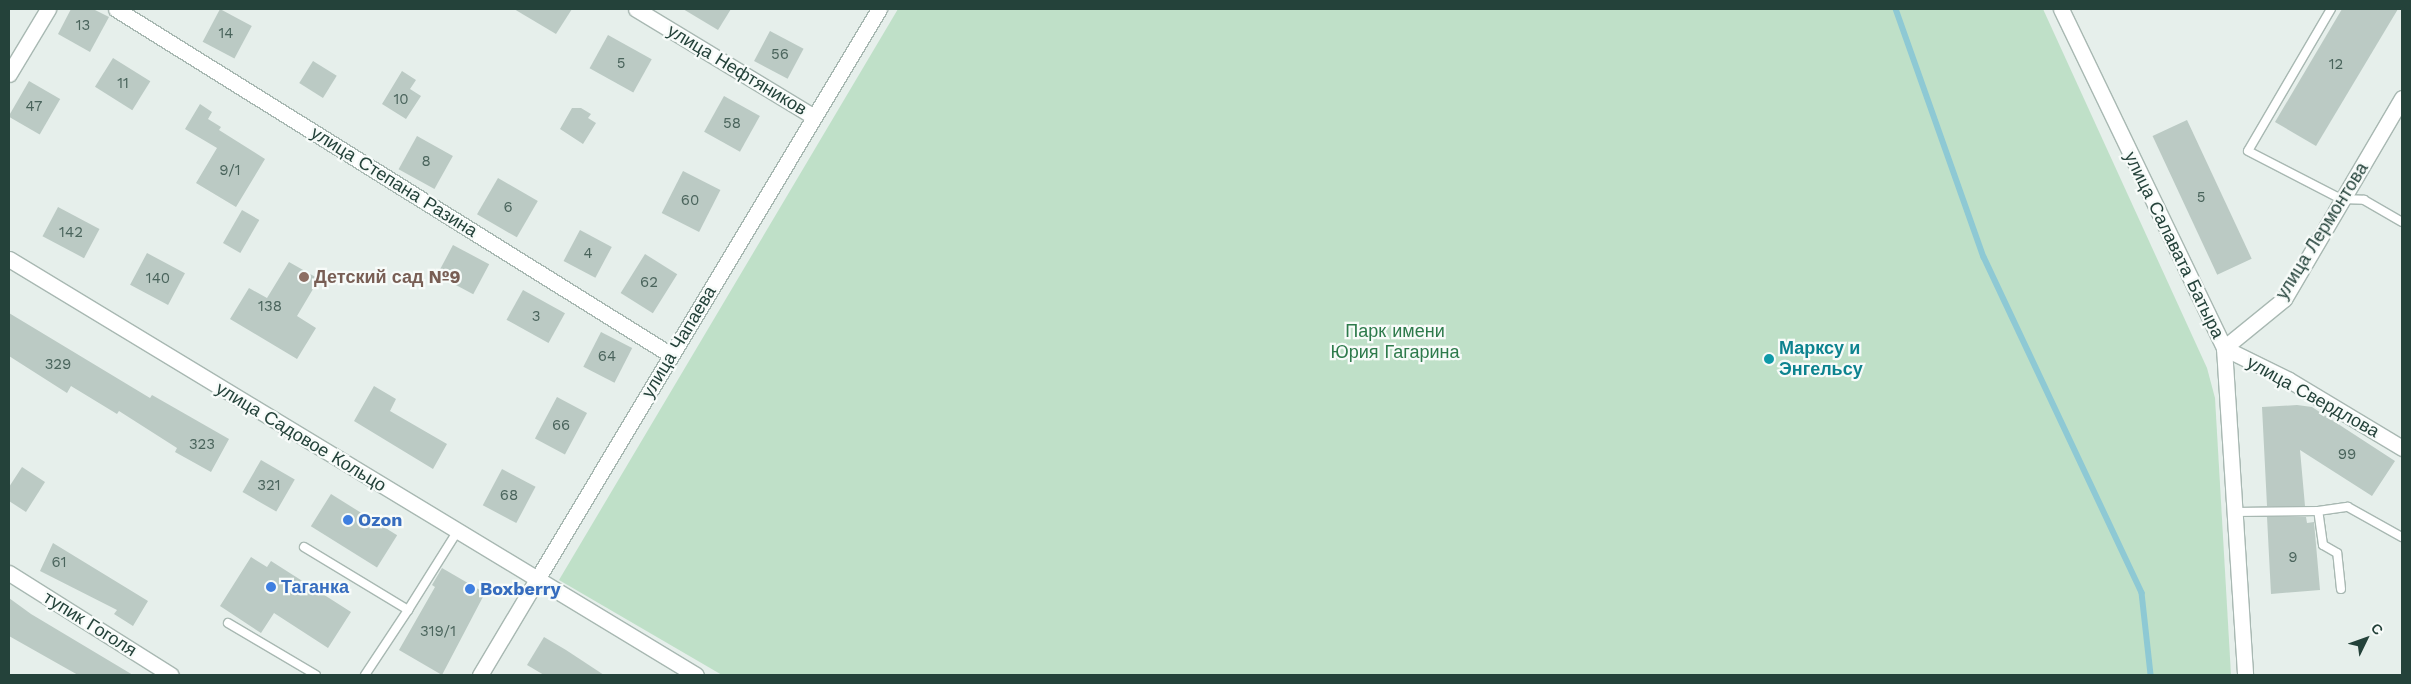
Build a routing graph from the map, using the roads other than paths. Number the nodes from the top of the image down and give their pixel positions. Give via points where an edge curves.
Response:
1 (48, 9) edge
2 (116, 9) edge
3 (636, 9) edge
4 (879, 9) edge
5 (2061, 9) edge
6 (2331, 9) edge
7 (9, 74) edge
8 (2402, 98) edge
9 (813, 116) junction
10 (2341, 199) junction
11 (2402, 222) edge
12 (9, 259) edge
13 (2224, 348) junction
14 (671, 355) junction
15 (2402, 448) edge
16 (2318, 511) junction
17 (2235, 512) junction
18 (457, 532) junction
19 (2402, 537) edge
20 (304, 547) dead end
21 (9, 573) edge
22 (536, 581) junction
23 (2341, 589) dead end
24 (408, 610) junction
25 (228, 623) dead end
26 (171, 675) edge
27 (316, 675) edge
28 (366, 675) edge
29 (480, 675) edge
30 (696, 675) edge
31 (2245, 675) edge

1 - 7 street
2 - 14 street, улица Степана Разина
3 - 9 street, улица Нефтяников
4 - 9 street, улица Чапаева
5 - 13 street, улица Салавата Батыра
6 - 10 lane via 2248,151
8 - 10 street, улица Лермонтова
9 - 14 street, улица Чапаева
10 - 11 lane via 2364,200
10 - 13 street, улица Лермонтова via 2284,299
12 - 18 street, улица Садовое Кольцо
13 - 15 street, улица Свердлова via 2289,380
13 - 17 street, улица Салавата Батыра
14 - 22 street, улица Чапаева
16 - 17 lane
16 - 19 lane via 2348,507
16 - 23 lane via 2323,546 2336,553
17 - 31 street, улица Салавата Батыра
18 - 22 street, улица Садовое Кольцо
18 - 24 lane
20 - 24 lane
21 - 26 street, тупик Гоголя
22 - 29 street, улица Чапаева
22 - 30 street, улица Садовое Кольцо
24 - 28 lane
25 - 27 lane

